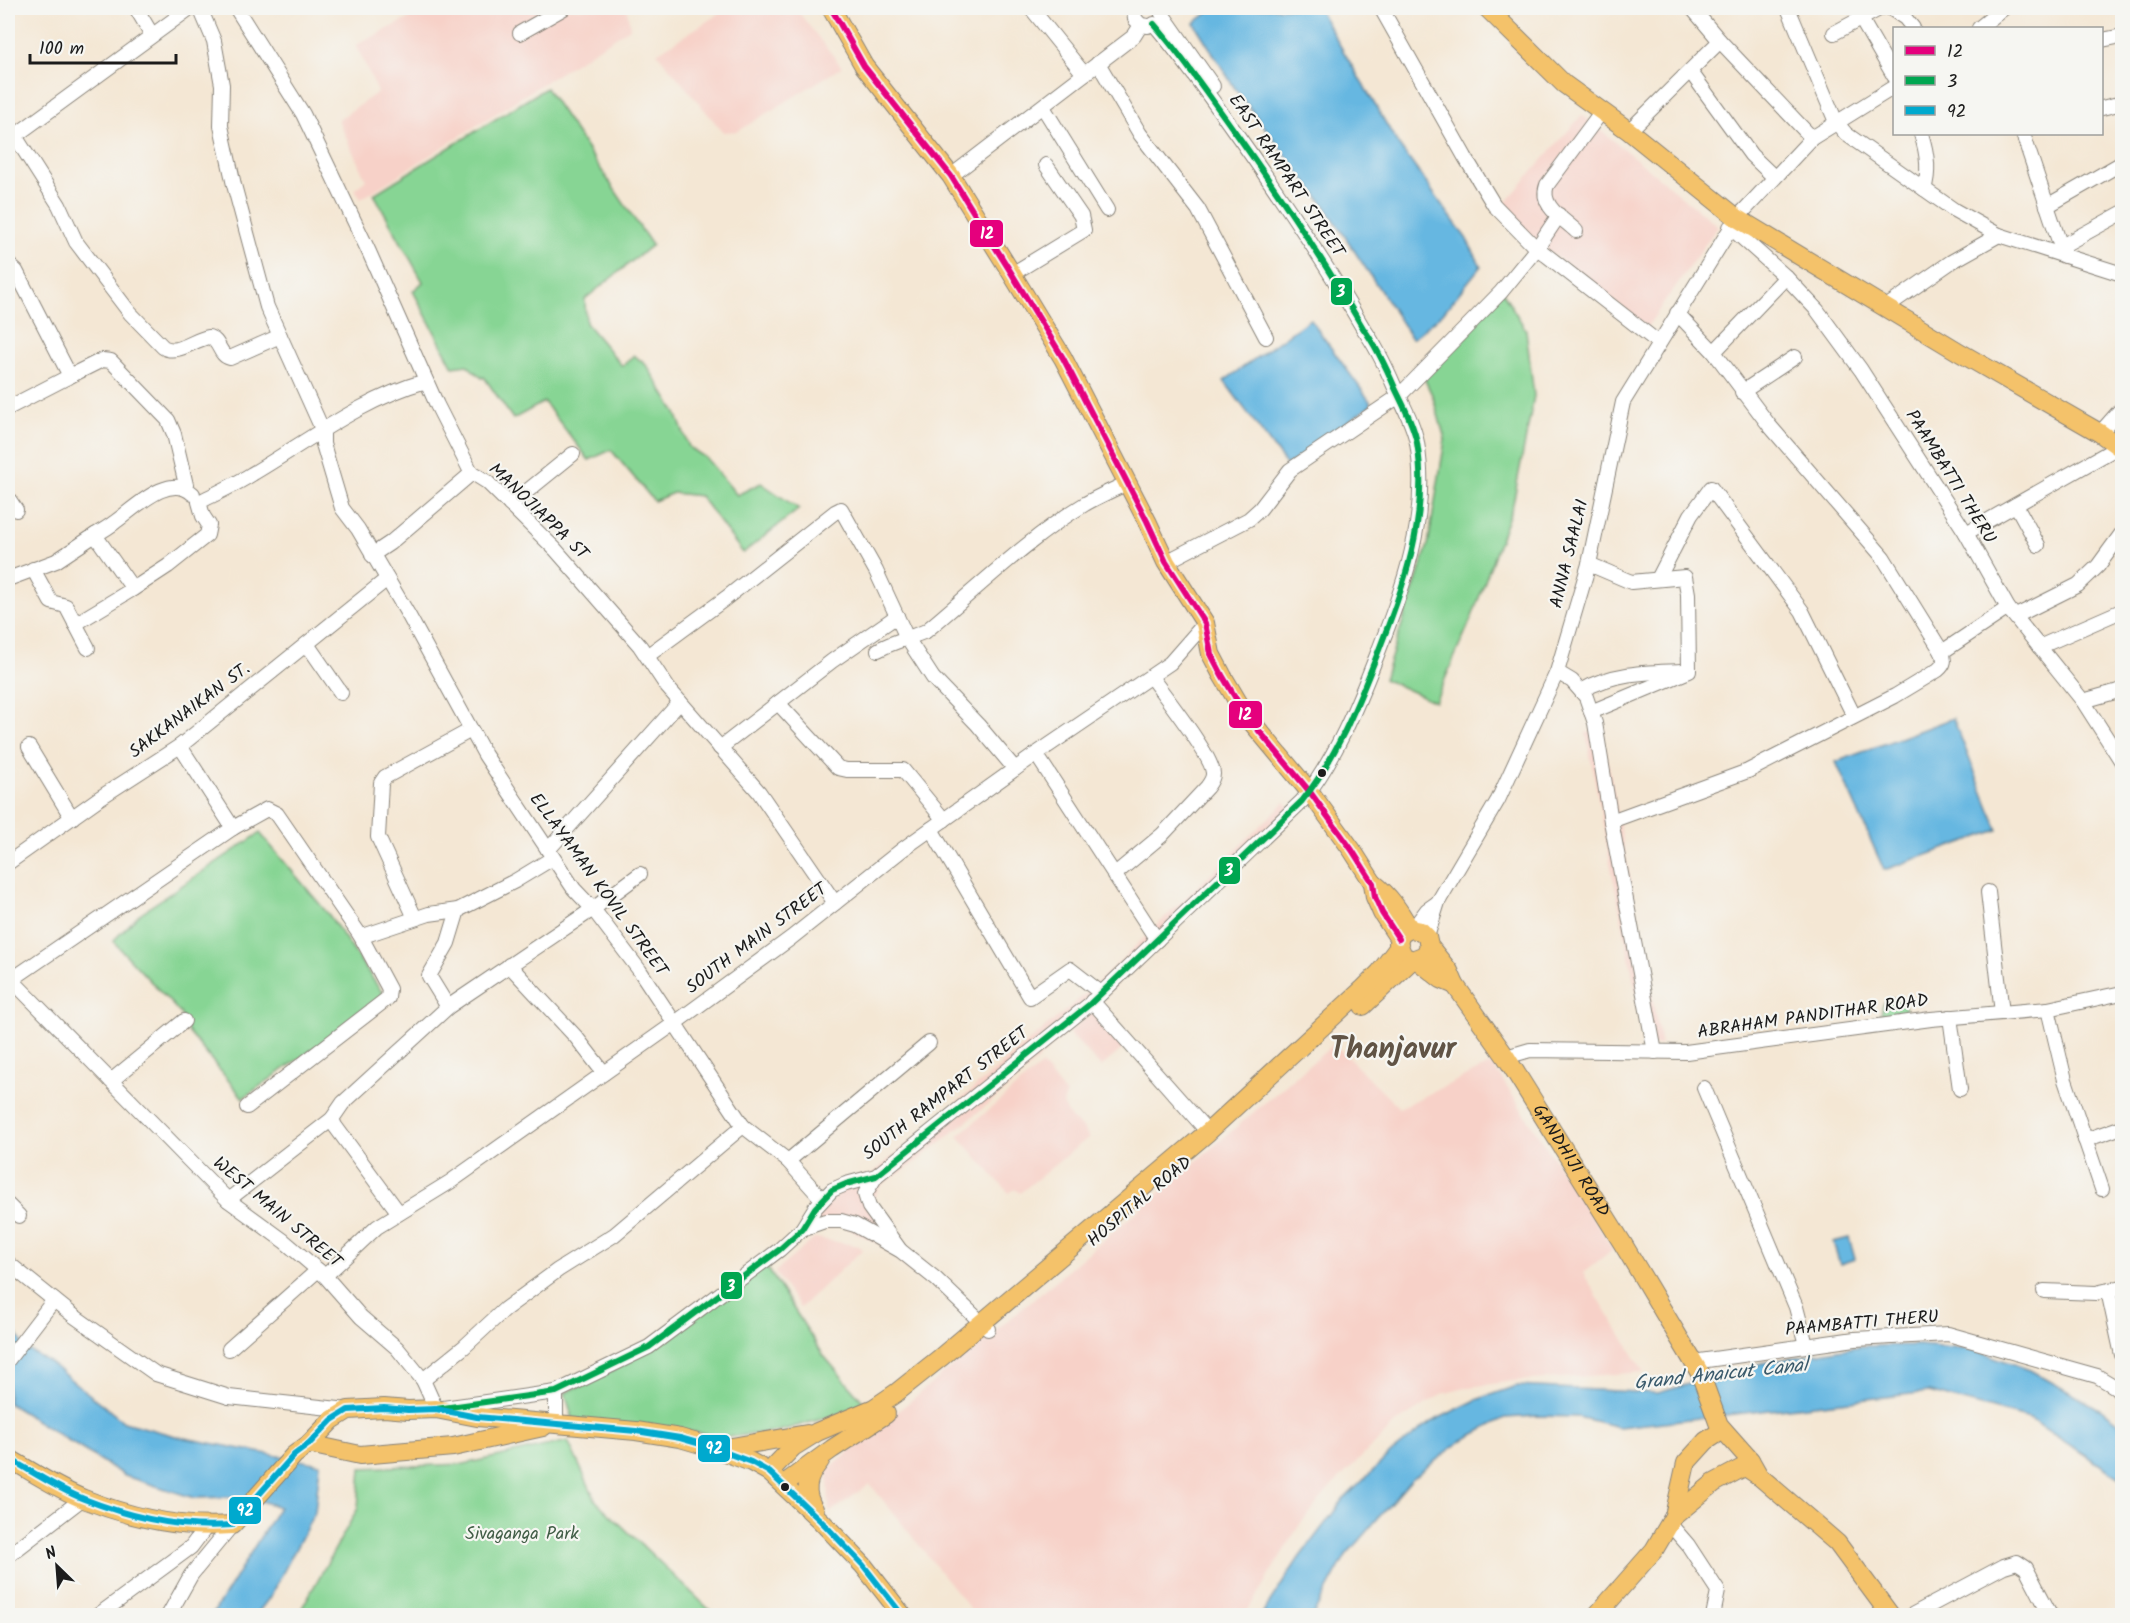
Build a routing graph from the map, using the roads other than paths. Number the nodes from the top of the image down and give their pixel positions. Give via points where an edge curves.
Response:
1 (136, 8) edge
2 (190, 8) edge
3 (200, 8) edge
4 (237, 8) edge
5 (564, 8) edge
6 (831, 8) edge
7 (1031, 8) edge
8 (1134, 8) edge
9 (1381, 8) edge
10 (1487, 8) edge
11 (1692, 8) edge
12 (1788, 8) edge
13 (1881, 8) edge
14 (1890, 8) edge
15 (2004, 8) edge
16 (1154, 17) edge
17 (1861, 19) junction
18 (1912, 27) edge
19 (1980, 27) edge
20 (520, 33) dead end
21 (1834, 33) dead end
22 (152, 35) junction
23 (2122, 36) edge
24 (2103, 40) edge
25 (1720, 41) junction
26 (1098, 63) junction
27 (1690, 71) junction
28 (1084, 74) junction
29 (1893, 74) edge
30 (1893, 88) edge
31 (2122, 103) edge
32 (1043, 107) junction
33 (2103, 108) edge
34 (1602, 111) junction
35 (1836, 122) junction
36 (1629, 130) junction
37 (1921, 135) edge
38 (2023, 135) edge
39 (1812, 138) junction
40 (11, 139) edge
41 (2122, 164) edge
42 (1046, 165) dead end
43 (951, 177) junction
44 (1774, 177) junction
45 (1924, 189) junction
46 (2047, 206) junction
47 (1107, 210) dead end
48 (2122, 213) edge
49 (1559, 215) junction
50 (1734, 222) junction
51 (1576, 231) dead end
52 (1999, 235) junction
53 (1537, 248) junction
54 (2062, 252) junction
55 (8, 264) edge
56 (1012, 274) junction
57 (2122, 274) edge
58 (1786, 277) junction
59 (1886, 307) junction
60 (1677, 313) junction
61 (280, 336) junction
62 (1266, 337) dead end
63 (1659, 343) junction
64 (1714, 352) junction
65 (1795, 357) dead end
66 (70, 376) junction
67 (426, 381) junction
68 (1743, 392) junction
69 (1399, 396) junction
70 (8, 408) edge
71 (2122, 408) edge
72 (320, 425) junction
73 (2100, 433) junction
74 (2120, 448) edge
75 (573, 454) dead end
76 (472, 473) junction
77 (1127, 483) junction
78 (187, 489) junction
79 (8, 498) edge
80 (199, 502) junction
81 (510, 505) junction
82 (2016, 505) junction
83 (16, 510) dead end
84 (1966, 533) junction
85 (2122, 533) edge
86 (95, 535) junction
87 (2038, 545) dead end
88 (374, 558) junction
89 (1166, 562) junction
90 (1590, 564) junction
91 (33, 569) junction
92 (8, 579) edge
93 (387, 579) junction
94 (1658, 579) junction
95 (133, 589) junction
96 (2012, 612) junction
97 (2119, 612) dead end
98 (897, 616) junction
99 (1205, 623) junction
100 (75, 624) junction
101 (907, 638) junction
102 (307, 644) junction
103 (2039, 647) junction
104 (88, 648) dead end
105 (878, 650) dead end
106 (1942, 652) junction
107 (647, 656) junction
108 (1689, 671) junction
109 (1557, 672) junction
110 (1151, 677) junction
111 (2122, 690) edge
112 (1581, 691) junction
113 (340, 693) dead end
114 (2083, 701) junction
115 (680, 702) junction
116 (778, 703) junction
117 (1591, 712) junction
118 (1854, 716) junction
119 (471, 730) junction
120 (180, 746) junction
121 (29, 747) dead end
122 (720, 748) junction
123 (1035, 754) junction
124 (2122, 762) edge
125 (1015, 769) junction
126 (1310, 792) junction
127 (72, 818) junction
128 (944, 820) junction
129 (1611, 820) junction
130 (233, 828) junction
131 (932, 829) junction
132 (550, 854) junction
133 (8, 863) edge
134 (640, 874) dead end
135 (1114, 875) junction
136 (1988, 892) dead end
137 (835, 903) junction
138 (593, 909) junction
139 (458, 910) junction
140 (415, 918) junction
141 (360, 935) junction
142 (1157, 940) junction
143 (1413, 943) junction
144 (509, 965) junction
145 (9, 978) edge
146 (2122, 993) edge
147 (1097, 997) junction
148 (448, 1007) junction
149 (2048, 1009) junction
150 (2002, 1013) junction
151 (1950, 1017) junction
152 (184, 1021) dead end
153 (675, 1023) junction
154 (929, 1043) dead end
155 (1655, 1052) junction
156 (1506, 1057) junction
157 (604, 1073) junction
158 (111, 1081) junction
159 (1704, 1088) dead end
160 (1960, 1089) dead end
161 (247, 1107) dead end
162 (332, 1119) junction
163 (743, 1126) junction
164 (2122, 1127) edge
165 (1208, 1132) junction
166 (2085, 1140) junction
167 (788, 1161) junction
168 (876, 1176) junction
169 (2102, 1189) dead end
170 (822, 1199) junction
171 (228, 1200) junction
172 (8, 1205) edge
173 (399, 1213) junction
174 (19, 1216) dead end
175 (802, 1229) junction
176 (901, 1251) junction
177 (8, 1263) edge
178 (322, 1273) junction
179 (2122, 1287) edge
180 (2108, 1290) junction
181 (2044, 1291) dead end
182 (54, 1300) junction
183 (984, 1326) junction
184 (1806, 1345) junction
185 (229, 1349) dead end
186 (2122, 1355) edge
187 (8, 1360) edge
188 (1697, 1370) junction
189 (423, 1380) junction
190 (2121, 1390) edge
191 (556, 1392) junction
192 (436, 1408) junction
193 (348, 1410) junction
194 (556, 1424) junction
195 (1717, 1429) junction
196 (817, 1432) junction
197 (309, 1444) junction
198 (711, 1447) junction
199 (832, 1449) junction
200 (8, 1458) edge
201 (1751, 1468) junction
202 (769, 1472) junction
203 (784, 1484) junction
204 (82, 1498) junction
205 (1671, 1520) junction
206 (821, 1521) junction
207 (232, 1525) junction
208 (206, 1527) junction
209 (8, 1556) edge
210 (98, 1616) edge
211 (168, 1616) edge
212 (903, 1616) edge
213 (1596, 1616) edge
214 (1713, 1616) edge
215 (1891, 1616) edge
216 (1910, 1616) edge
217 (2051, 1616) edge

1 - 22 street
2 - 22 street
3 - 61 street, ELLAYAMAN KOVIL STREET via 214,41 222,86 221,126 234,185 267,306
4 - 67 street, MANOJIAPPA ST via 303,114
5 - 20 street
6 - 43 main road via 864,66
7 - 28 street
8 - 16 street via 1135,19
9 - 53 street via 1484,190 1511,224
10 - 34 main road via 1564,84
11 - 25 street
12 - 35 street
13 - 17 street
14 - 18 street
15 - 19 street
16 - 26 street
16 - 69 street via 1276,175 1346,283
17 - 21 street
17 - 29 street
22 - 40 street
23 - 24 street
25 - 27 street
25 - 39 street
26 - 28 street
26 - 62 street via 1140,134 1198,209
27 - 36 street
27 - 44 street via 1746,148
28 - 32 street
30 - 35 street, ANNA SAALAI
31 - 33 street
32 - 43 street
32 - 47 street
34 - 36 main road
34 - 49 street via 1547,185 1546,203
35 - 39 street, ANNA SAALAI
35 - 45 street via 1846,134
36 - 50 main road
37 - 45 street via 1927,162
38 - 46 street
39 - 44 street, ANNA SAALAI
40 - 61 street via 59,205 76,242 130,313 163,347 176,350 209,337 230,358
41 - 46 street
42 - 56 street via 1081,216 1084,230
43 - 56 main road
44 - 50 street, ANNA SAALAI
45 - 52 street
46 - 54 street
48 - 54 street
49 - 51 street
49 - 53 street
50 - 58 street, PAAMBATTI THERU
50 - 59 main road
50 - 60 street, ANNA SAALAI
52 - 54 street
52 - 59 street
53 - 63 street
53 - 69 street via 1501,292
54 - 57 street
55 - 66 street via 16,271
56 - 77 main road via 1063,358
58 - 64 street
58 - 84 street, PAAMBATTI THERU via 1817,309 1861,370
59 - 73 main road
60 - 63 street, ANNA SAALAI
60 - 64 street
61 - 72 street, ELLAYAMAN KOVIL STREET
63 - 90 street, ANNA SAALAI via 1623,402
64 - 68 street
65 - 68 street
66 - 70 street
66 - 78 street via 102,360 111,361 168,420
67 - 72 street
67 - 76 street, MANOJIAPPA ST
68 - 106 street via 1883,557
69 - 89 street via 1290,470 1249,519
69 - 126 street via 1417,441 1420,476 1420,502 1409,565 1362,693
71 - 73 street
72 - 80 street via 250,476
72 - 88 street, ELLAYAMAN KOVIL STREET via 342,508
73 - 74 main road
74 - 82 street
75 - 81 street
76 - 81 street, MANOJIAPPA ST
76 - 88 street
77 - 89 main road
77 - 101 street via 1086,503 1007,562 926,631
78 - 80 street
78 - 86 street via 169,487 148,497
79 - 83 street
80 - 95 street via 209,525 207,536
81 - 107 street, MANOJIAPPA ST via 555,549
82 - 84 street
82 - 87 street
84 - 96 street, PAAMBATTI THERU
85 - 96 street via 2078,585
86 - 91 street via 56,561
86 - 95 street
88 - 93 street, ELLAYAMAN KOVIL STREET
89 - 99 main road
90 - 94 street via 1631,582
90 - 109 street, ANNA SAALAI
91 - 92 street
91 - 100 street via 51,602 65,605
93 - 102 street, SAKKANAIKAN ST.
93 - 119 street, ELLAYAMAN KOVIL STREET
94 - 108 street via 1685,577
94 - 118 street via 1691,515 1711,488 1802,611
95 - 100 street
96 - 103 street, PAAMBATTI THERU
96 - 106 street
97 - 103 street
98 - 101 street
98 - 107 street via 841,509
98 - 116 street
99 - 110 street, SOUTH MAIN STREET via 1170,663
99 - 126 main road, GANDHIJI ROAD via 1211,654 1245,714
100 - 104 street
101 - 105 street
101 - 125 street via 933,678
102 - 113 street
102 - 120 street, SAKKANAIKAN ST.
103 - 114 street, PAAMBATTI THERU
106 - 118 street via 1945,660 1938,670
107 - 115 street, MANOJIAPPA ST
108 - 112 street via 1637,672 1595,683
108 - 117 street
109 - 112 street
109 - 143 street, ANNA SAALAI via 1498,800
110 - 123 street, SOUTH MAIN STREET
110 - 135 street via 1207,757 1212,780 1171,827
111 - 114 street
112 - 117 street
114 - 124 street, PAAMBATTI THERU
115 - 122 street, MANOJIAPPA ST
115 - 132 street
116 - 122 street
116 - 128 street via 838,768 903,770
117 - 129 street
118 - 129 street via 1748,771
119 - 132 street, ELLAYAMAN KOVIL STREET
119 - 140 street via 385,777 381,783 378,837
120 - 127 street, SAKKANAIKAN ST.
120 - 130 street
121 - 127 street
122 - 137 street, MANOJIAPPA ST via 759,792
123 - 125 street, SOUTH MAIN STREET
123 - 135 street
125 - 128 street, SOUTH MAIN STREET
126 - 142 street, SOUTH RAMPART STREET
126 - 143 main road, GANDHIJI ROAD via 1373,883 1382,913
127 - 133 street, SAKKANAIKAN ST.
128 - 131 street, SOUTH MAIN STREET
129 - 155 street
130 - 141 street via 262,810 273,810
130 - 145 street
131 - 137 street, SOUTH MAIN STREET
131 - 147 street via 1030,997 1070,969
132 - 138 street, ELLAYAMAN KOVIL STREET
132 - 139 street via 515,881
134 - 138 street
135 - 142 street
136 - 150 street
137 - 153 street, SOUTH MAIN STREET
138 - 144 street
138 - 153 street, ELLAYAMAN KOVIL STREET
139 - 140 street
139 - 148 street via 448,943 429,976
140 - 141 street
141 - 161 street via 390,989 388,998
142 - 147 street, SOUTH RAMPART STREET
143 - 156 main road, GANDHIJI ROAD via 1441,979 1455,985
143 - 165 main road, HOSPITAL ROAD
143 - 183 main road, HOSPITAL ROAD via 1323,1044 1218,1137
144 - 148 street
144 - 157 street
145 - 158 street, WEST MAIN STREET
146 - 149 street, ABRAHAM PANDITHAR ROAD
147 - 165 street
147 - 168 street, SOUTH RAMPART STREET
148 - 162 street via 343,1102
149 - 150 street, ABRAHAM PANDITHAR ROAD
149 - 166 street
150 - 151 street, ABRAHAM PANDITHAR ROAD
151 - 155 street, ABRAHAM PANDITHAR ROAD via 1686,1052
151 - 160 street
152 - 158 street
153 - 157 street, SOUTH MAIN STREET
153 - 163 street, ELLAYAMAN KOVIL STREET
154 - 167 street
155 - 156 street, ABRAHAM PANDITHAR ROAD via 1530,1050
156 - 188 main road, GANDHIJI ROAD
157 - 173 street, SOUTH MAIN STREET via 450,1182
158 - 171 street, WEST MAIN STREET
159 - 184 street via 1796,1307
162 - 171 street
162 - 173 street
163 - 167 street, ELLAYAMAN KOVIL STREET
163 - 189 street via 614,1235 505,1309
164 - 166 street
165 - 183 main road, HOSPITAL ROAD
166 - 169 street
167 - 170 street, ELLAYAMAN KOVIL STREET
168 - 170 street, SOUTH RAMPART STREET via 846,1184
168 - 176 street via 865,1194
170 - 175 street, SOUTH RAMPART STREET
171 - 178 street, WEST MAIN STREET
172 - 174 street
173 - 178 street, SOUTH MAIN STREET
175 - 176 street via 825,1221 841,1221
175 - 191 street, SOUTH RAMPART STREET via 657,1342
176 - 183 street
177 - 182 street
178 - 185 street, SOUTH MAIN STREET
178 - 189 street, WEST MAIN STREET via 361,1317 397,1348
179 - 180 street
180 - 181 street
180 - 186 street
182 - 187 street
182 - 193 street via 156,1374 229,1397
183 - 196 main road, HOSPITAL ROAD via 874,1408
183 - 199 main road, HOSPITAL ROAD via 904,1401
184 - 188 street, PAAMBATTI THERU
184 - 190 street, PAAMBATTI THERU via 1948,1334 2097,1376
188 - 195 main road, GANDHIJI ROAD
189 - 192 street, WEST MAIN STREET
191 - 192 street, SOUTH RAMPART STREET
191 - 194 street
192 - 193 main road
192 - 194 main road via 477,1417
193 - 197 main road
194 - 197 main road via 453,1447 360,1455
194 - 198 main road via 636,1431
195 - 201 main road
195 - 205 main road via 1686,1463
196 - 198 main road
196 - 202 main road via 793,1447
197 - 207 main road via 294,1455
198 - 202 main road
199 - 203 main road
199 - 206 main road via 813,1470 806,1490
200 - 204 main road
201 - 205 main road via 1714,1483
201 - 215 main road via 1837,1544
202 - 203 main road
203 - 206 main road
204 - 208 main road via 170,1524
204 - 209 street
205 - 213 main road via 1654,1550
205 - 214 street via 1718,1591
206 - 212 main road via 863,1565
207 - 208 main road
207 - 211 street via 192,1575
208 - 210 street via 191,1547
216 - 217 street via 2017,1562 2026,1568

